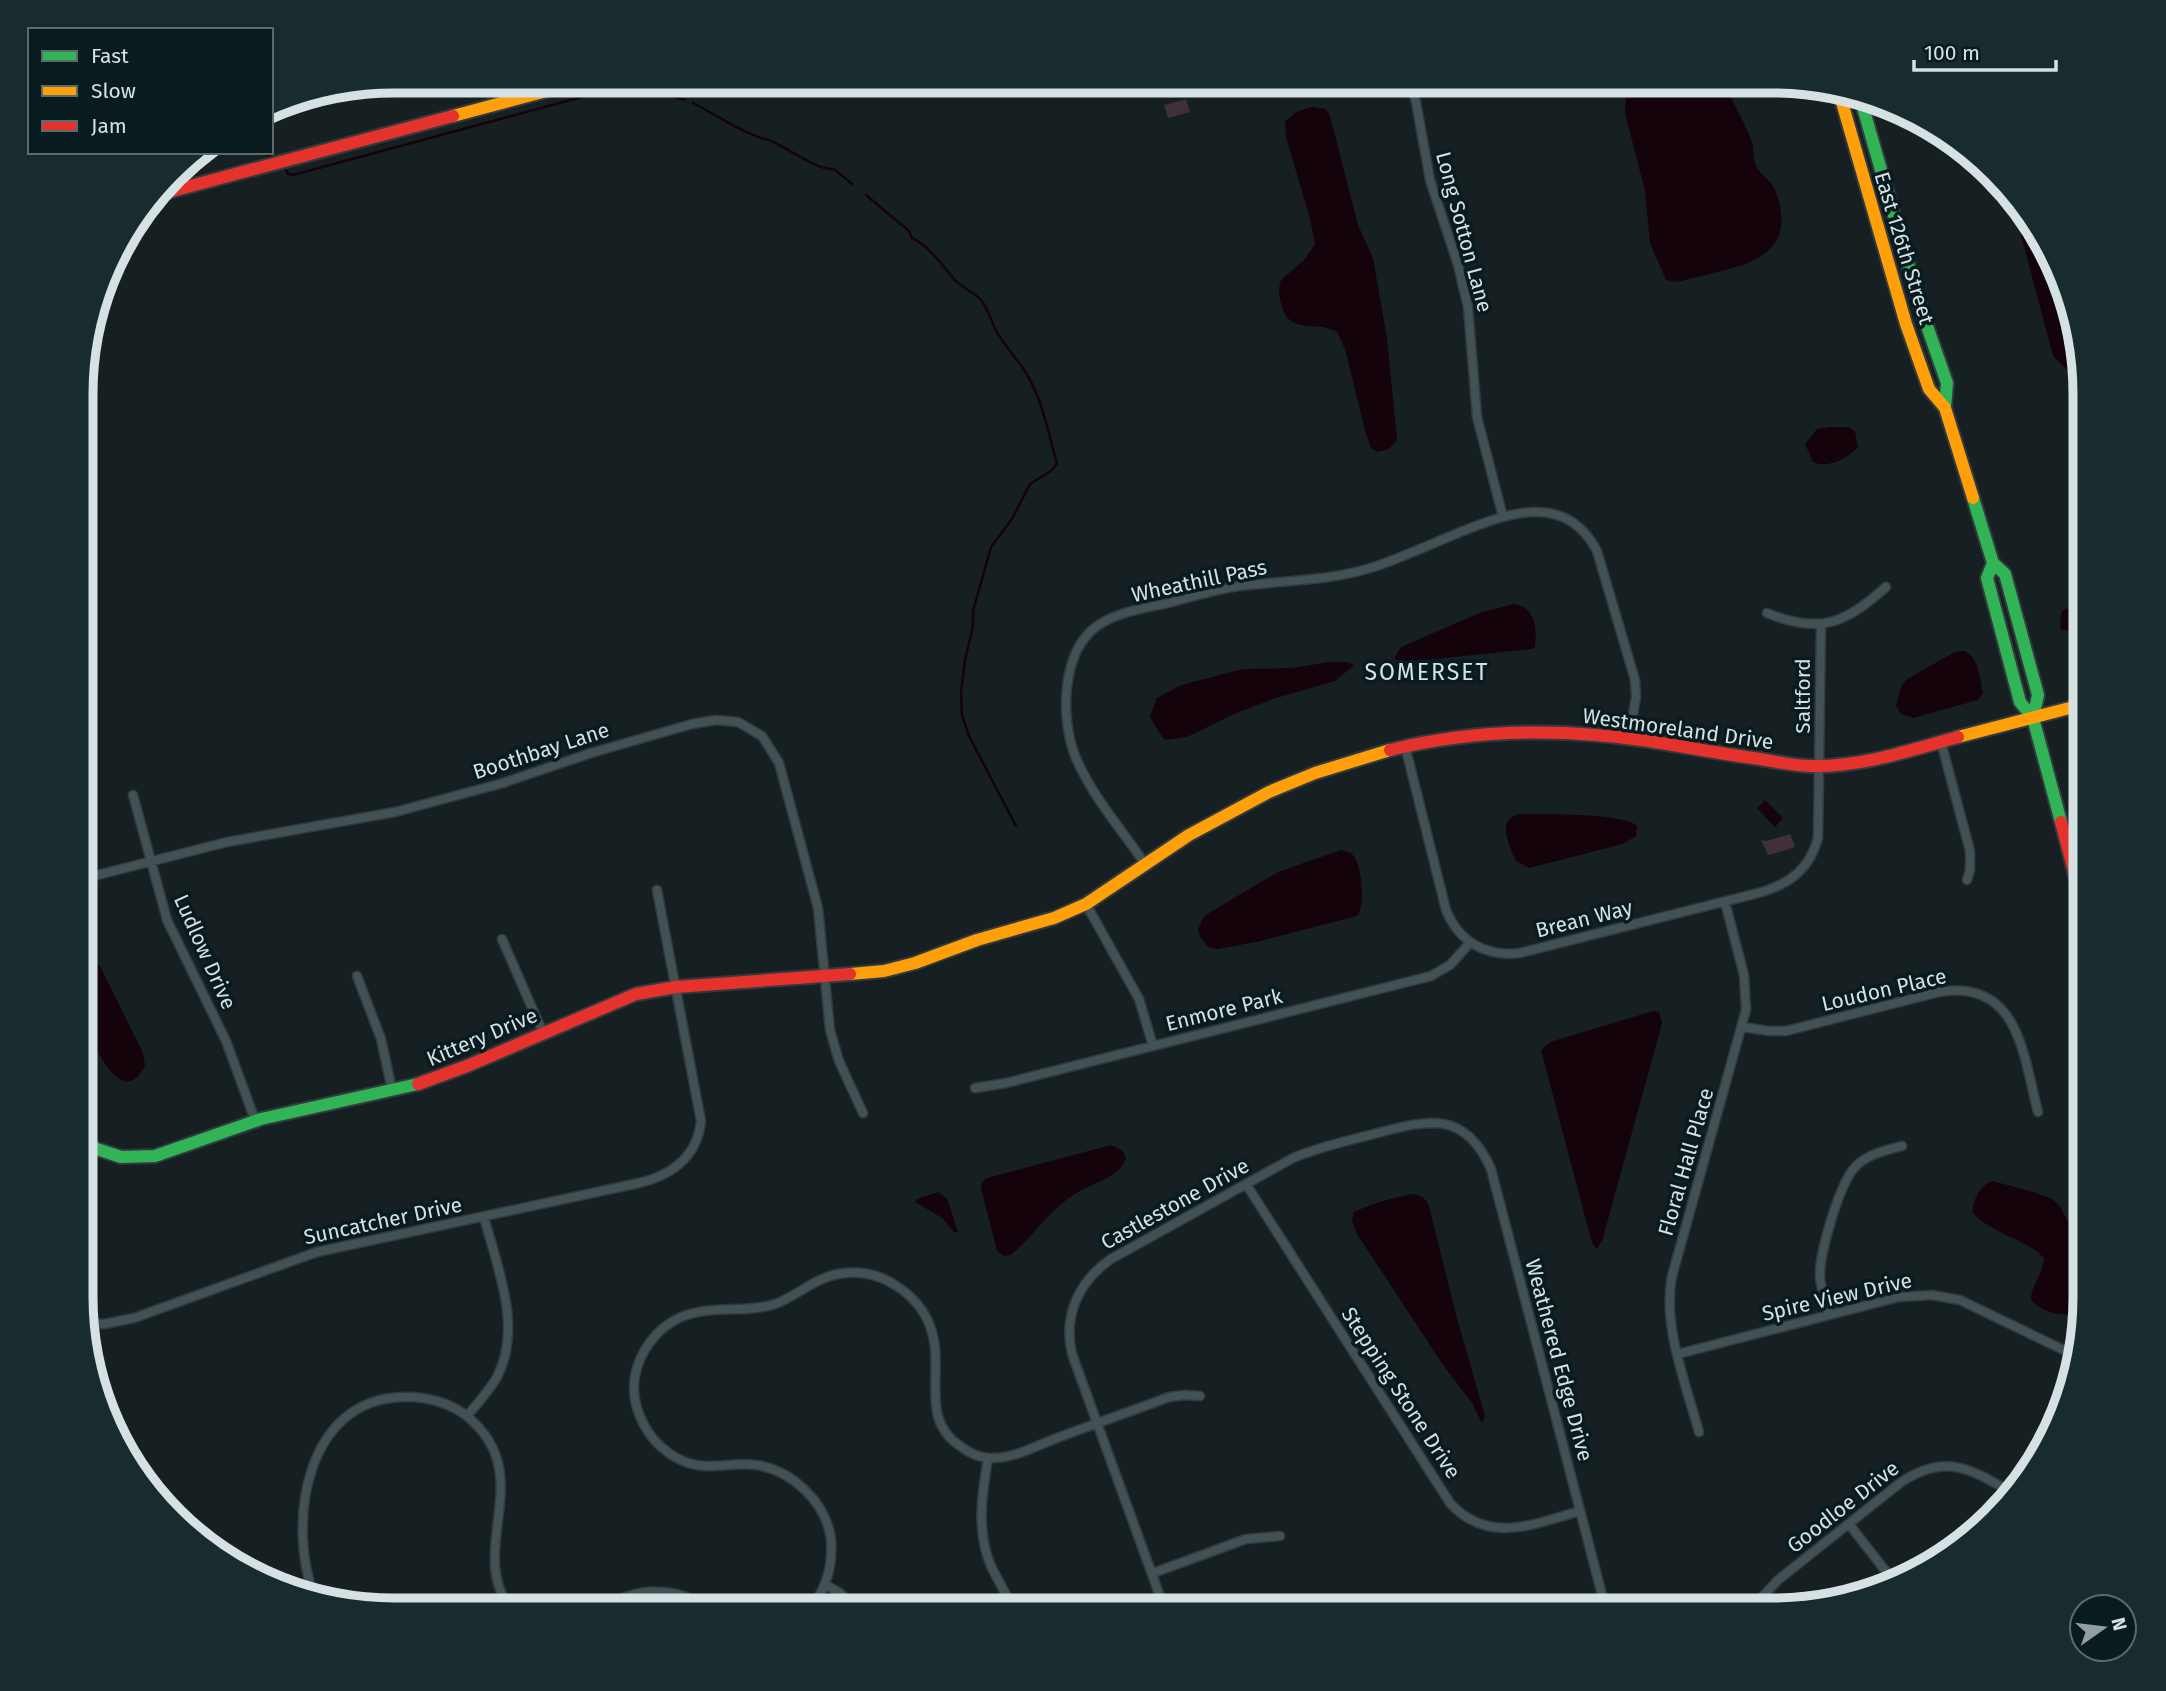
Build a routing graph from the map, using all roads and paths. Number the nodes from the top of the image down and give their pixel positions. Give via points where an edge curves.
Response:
1 (539, 93) edge
2 (1413, 93) edge
3 (1842, 101) edge
4 (1863, 107) edge
5 (171, 191) edge
6 (1945, 408) junction
7 (1503, 517) junction
8 (1993, 563) junction
9 (1886, 587) dead end
10 (1768, 613) dead end
11 (1821, 625) junction
12 (2073, 707) edge
13 (2033, 719) junction
14 (1629, 738) junction
15 (1941, 742) junction
16 (1405, 746) junction
17 (1819, 766) junction
18 (134, 795) dead end
19 (151, 861) junction
20 (1145, 864) junction
21 (2073, 868) edge
22 (93, 876) edge
23 (1967, 880) dead end
24 (657, 890) dead end
25 (1725, 902) junction
26 (1086, 904) junction
27 (502, 939) dead end
28 (1470, 943) junction
29 (901, 967) joint
30 (357, 975) dead end
31 (824, 976) junction
32 (676, 987) junction
33 (1743, 1027) junction
34 (543, 1033) junction
35 (1153, 1046) junction
36 (975, 1088) dead end
37 (392, 1090) junction
38 (2038, 1112) dead end
39 (863, 1113) dead end
40 (255, 1120) junction
41 (1459, 1130) joint
42 (1902, 1146) dead end
43 (93, 1148) edge
44 (1246, 1184) junction
45 (484, 1217) junction
46 (1829, 1315) junction
47 (94, 1324) edge
48 (2068, 1352) edge
49 (1678, 1354) junction
50 (1200, 1396) dead end
51 (467, 1416) junction
52 (1096, 1424) junction
53 (1699, 1432) dead end
54 (988, 1458) junction
55 (2004, 1489) edge
56 (1580, 1511) junction
57 (1849, 1524) junction
58 (1280, 1536) dead end
59 (1153, 1573) junction
60 (1889, 1574) edge
61 (826, 1585) junction
62 (312, 1587) edge
63 (505, 1598) edge
64 (625, 1598) edge
65 (687, 1598) edge
66 (817, 1598) edge
67 (845, 1598) edge
68 (1008, 1598) edge
69 (1161, 1598) edge
70 (1603, 1598) edge
71 (1761, 1598) edge

1 - 5 street
2 - 7 street, Long Sotton Lane via 1430,180 1468,307 1477,417
3 - 6 street, East 126th Street via 1906,324 1929,389
4 - 6 street, East 126th Street via 1947,383
6 - 8 street, East 126th Street
7 - 14 street, Wheathill Pass via 1541,512 1568,519 1597,551 1631,663 1636,697
7 - 20 street, Wheathill Pass via 1365,570 1225,589 1115,617 1089,633 1076,652 1069,681 1069,738 1085,776
8 - 13 street, East 126th Street via 1987,578 2020,702
8 - 13 street, East 126th Street via 2005,574 2038,695
9 - 11 street via 1850,616
10 - 11 street
11 - 17 street, Saltford
12 - 13 street, Westmoreland Drive
13 - 15 street, Westmoreland Drive
13 - 21 street, East 126th Street
14 - 16 street, Westmoreland Drive via 1506,733
14 - 17 street, Westmoreland Drive
15 - 17 street, Westmoreland Drive via 1861,763
15 - 23 street via 1970,851
16 - 20 street, Westmoreland Drive via 1332,766 1268,792
16 - 28 street via 1446,910 1454,927
17 - 25 street, Brean Way via 1818,838 1808,862 1781,886
18 - 19 street, Ludlow Drive
19 - 22 street, Boothbay Lane
19 - 31 street, Boothbay Lane via 227,842 379,816 503,783 633,740 728,720 757,732 779,762 818,908
19 - 40 street, Ludlow Drive via 167,920 226,1041
20 - 26 street, Westmoreland Drive
24 - 32 street
25 - 28 street, Brean Way via 1520,953 1498,954
25 - 33 street, Floral Hall Place via 1745,983
26 - 29 street, Westmoreland Drive
26 - 35 street via 1135,991
27 - 34 street
28 - 35 street, Enmore Park via 1450,965 1431,976
29 - 31 street, Kittery Drive
30 - 37 street via 382,1039
31 - 32 street, Kittery Drive
31 - 39 street, Boothbay Lane via 834,1045
32 - 34 street, Kittery Drive via 621,999
32 - 45 street, Suncatcher Drive via 701,1121 689,1154 656,1179
33 - 38 street, Loudon Place via 1786,1031 1939,992 1974,992 1997,1004 2009,1017
33 - 49 street, Floral Hall Place via 1670,1285 1668,1312
34 - 37 street, Kittery Drive via 425,1082
35 - 36 street, Enmore Park
37 - 40 street, Kittery Drive
40 - 43 street, Kittery Drive via 155,1156 121,1157
41 - 44 street, Castlestone Drive via 1428,1121 1391,1129 1308,1152
41 - 56 street, Weathered Edge Drive via 1478,1146 1491,1169
42 - 46 street via 1866,1158 1843,1185 1821,1268
44 - 52 street, Castlestone Drive via 1111,1259 1079,1292 1071,1315 1070,1344
44 - 56 street, Stepping Stone Drive via 1461,1514 1477,1524 1502,1529
45 - 47 street, Suncatcher Drive via 308,1255 134,1318
45 - 51 street via 506,1305 508,1333 496,1377
46 - 48 street, Spire View Drive via 1910,1295 1946,1296
46 - 49 street, Spire View Drive
49 - 53 street, Floral Hall Place
50 - 52 street via 1169,1397
51 - 62 street via 429,1399 396,1397 365,1406 336,1427 315,1462 302,1510 304,1558
51 - 63 street via 488,1441 501,1473 495,1565
52 - 54 street via 1018,1453
52 - 59 street, Castlestone Drive
54 - 61 street via 957,1444 940,1422 934,1403 934,1341 928,1321 908,1294 884,1279 840,1274 769,1305 701,1311 667,1325 645,1349 634,1379 638,1411 648,1432 664,1450 686,1462 762,1466 804,1489 819,1507 830,1533
54 - 68 street via 981,1509 983,1540
55 - 57 street, Goodloe Drive via 1966,1468 1930,1467 1900,1483
56 - 70 street, Weathered Edge Drive
57 - 60 street
57 - 71 street, Goodloe Drive
58 - 59 street via 1246,1539
59 - 69 street, Castlestone Drive
61 - 66 street
61 - 67 street
64 - 65 street via 657,1591

